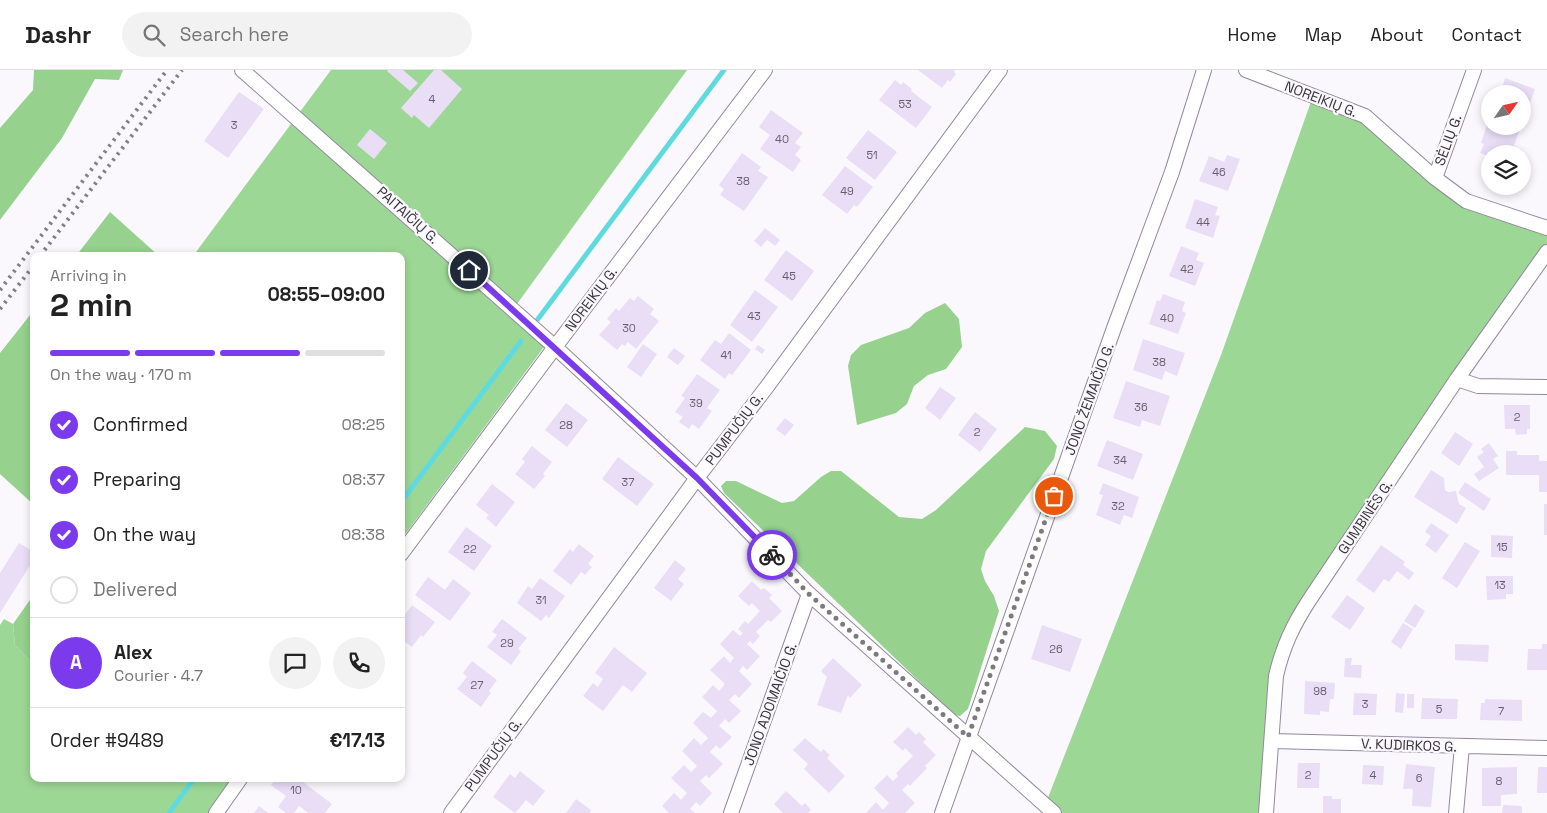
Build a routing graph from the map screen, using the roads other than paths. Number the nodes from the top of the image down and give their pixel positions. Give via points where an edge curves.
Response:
1 (242, 70) edge
2 (765, 70) edge
3 (1000, 70) edge
4 (1204, 70) edge
5 (1246, 70) edge
6 (1474, 70) edge
7 (1435, 178) junction
8 (1547, 228) edge
9 (1547, 252) edge
10 (555, 347) junction
11 (1457, 379) junction
12 (1547, 387) edge
13 (697, 478) junction
14 (405, 549) edge
15 (809, 594) junction
16 (968, 737) junction
17 (1272, 741) junction
18 (1462, 746) junction
19 (1547, 748) edge
20 (238, 782) edge
21 (216, 813) edge
22 (451, 813) edge
23 (730, 813) edge
24 (942, 813) edge
25 (1054, 813) edge
26 (1266, 813) edge
27 (1456, 813) edge

1 - 10 street, PAITAIČIŲ G.
2 - 10 street, NOREIKIŲ G.
3 - 13 street, PUMPUČIŲ G.
4 - 16 street, JONO ŽEMAIČIO G. via 1172,172
5 - 7 street, NOREIKIŲ G. via 1365,116
6 - 7 street, SĖLIŲ G.
7 - 8 street, SĖLIŲ G. via 1466,201
9 - 11 street, GUMBINĖS G.
10 - 13 street, PAITAIČIŲ G.
10 - 14 street, NOREIKIŲ G.
11 - 12 street via 1478,386
11 - 17 street, GUMBINĖS G. via 1288,635 1276,676
13 - 15 street, PAITAIČIŲ G.
13 - 22 street, PUMPUČIŲ G.
15 - 16 street, PAITAIČIŲ G.
15 - 23 street, JONO ADOMAIČIO G.
16 - 24 street, JONO ŽEMAIČIO G.
16 - 25 street, PAITAIČIŲ G.
17 - 18 street, V. KUDIRKOS G.
17 - 26 street, GUMBINĖS G.
18 - 19 street, V. KUDIRKOS G.
18 - 27 street
20 - 21 street

